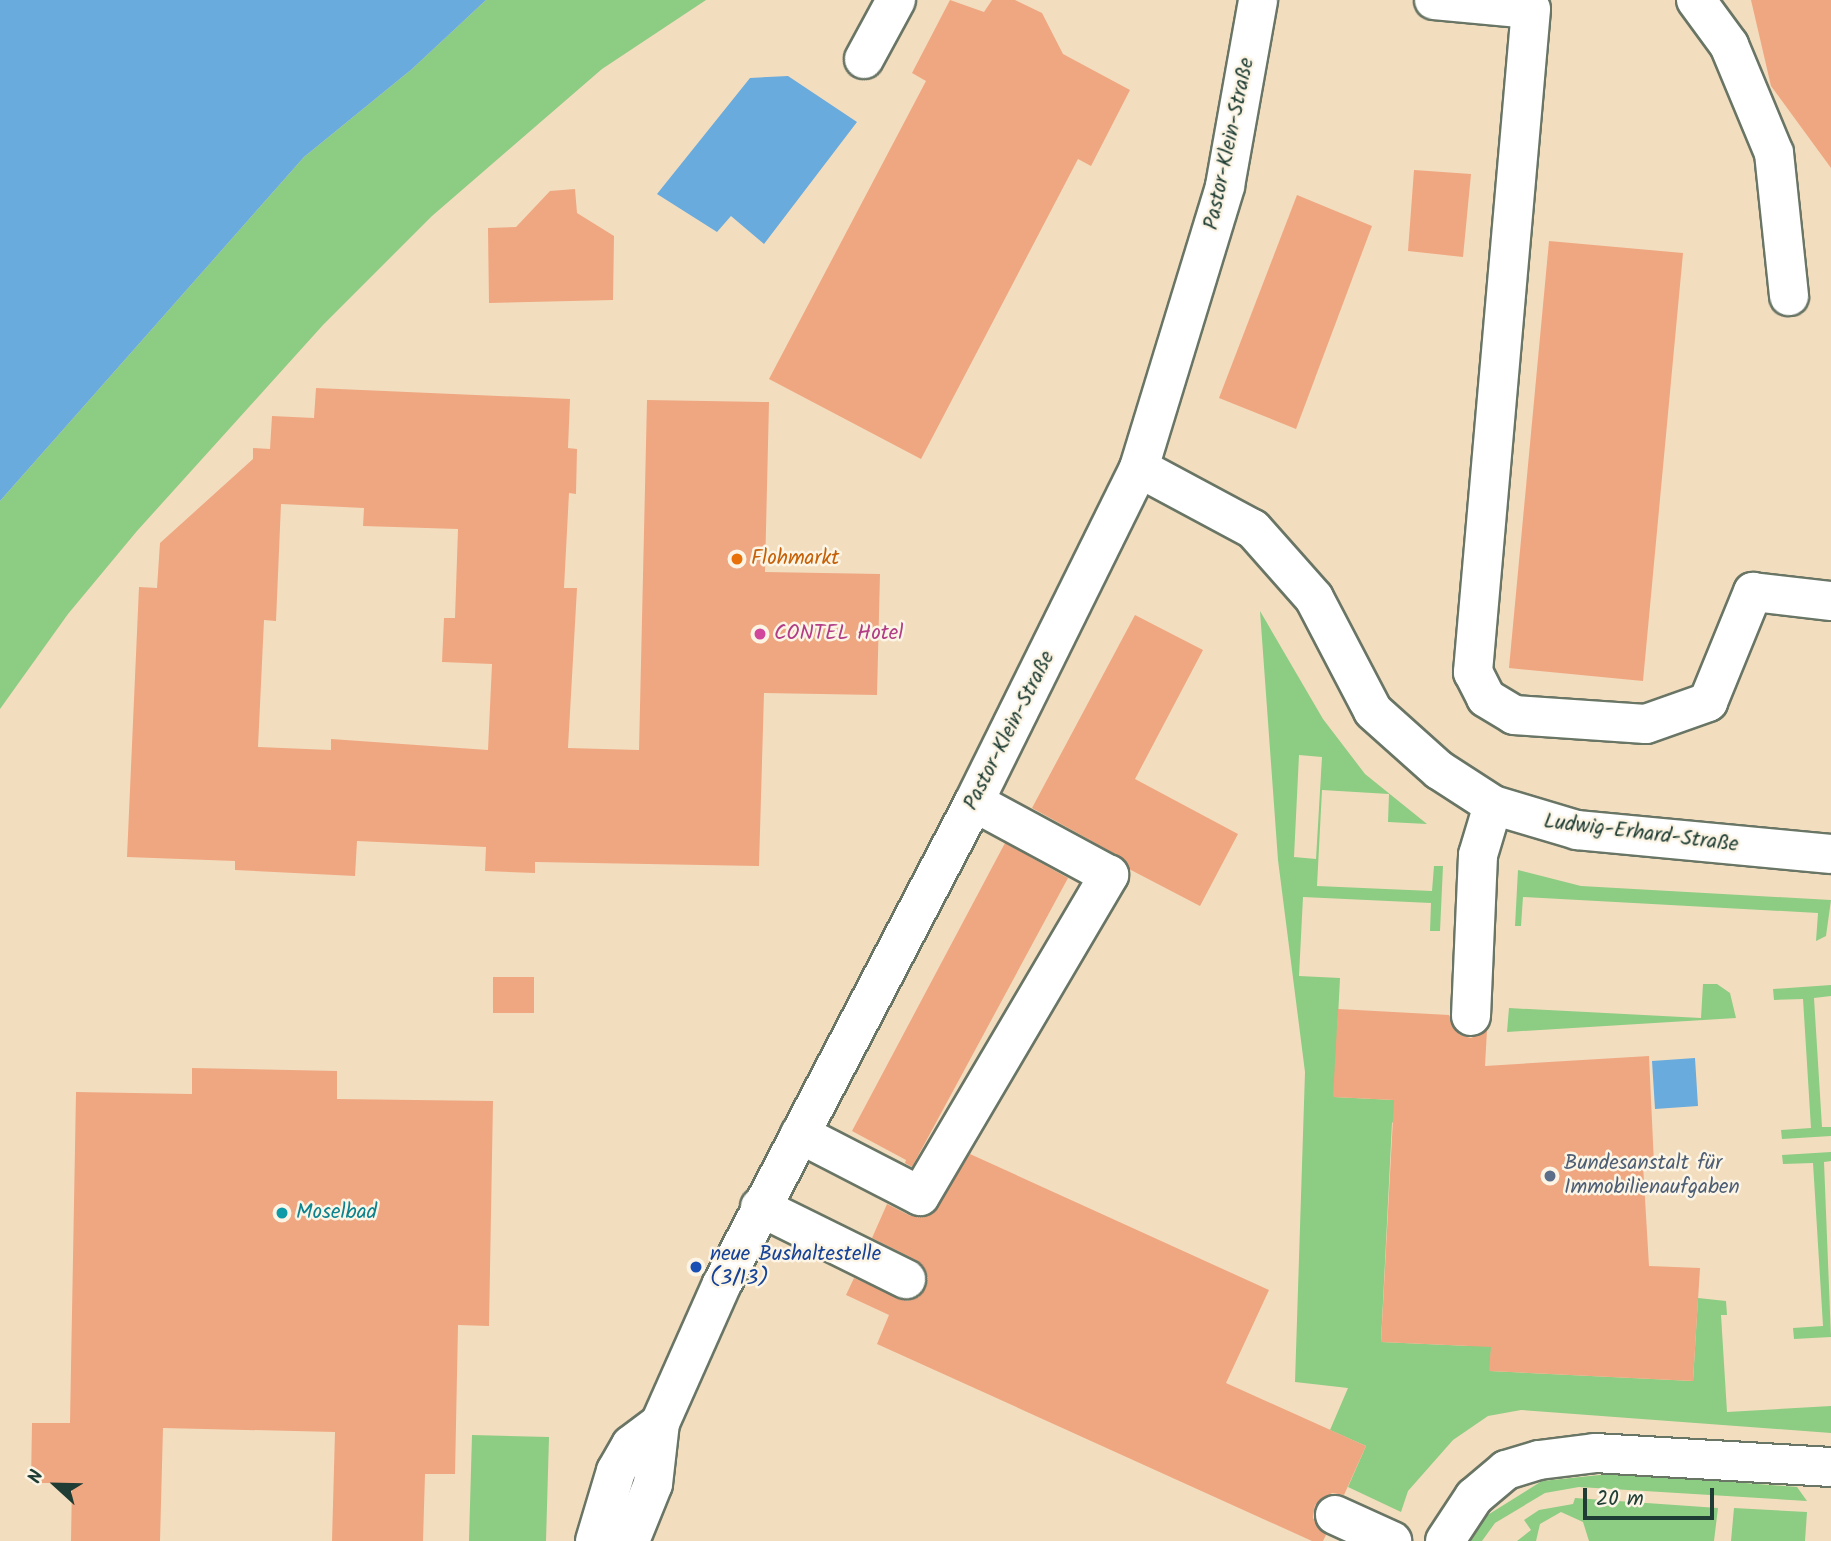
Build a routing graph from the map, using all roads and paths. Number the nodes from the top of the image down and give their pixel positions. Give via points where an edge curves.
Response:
1 (896, 0) edge
2 (1258, 0) edge
3 (1434, 0) edge
4 (1696, 0) edge
5 (1532, 4) edge
6 (864, 59) dead end
7 (1789, 296) dead end
8 (1139, 468) junction
9 (1831, 601) edge
10 (974, 802) junction
11 (1493, 805) junction
12 (1831, 853) edge
13 (1471, 1016) dead end
14 (800, 1134) junction
15 (760, 1207) junction
16 (906, 1279) dead end
17 (660, 1423) junction
18 (1831, 1467) edge
19 (1335, 1516) dead end
20 (595, 1541) edge
21 (630, 1541) edge
22 (1392, 1541) edge
23 (1445, 1541) edge

1 - 6 street
2 - 8 street, Pastor-Klein-Straße via 1225,186
3 - 5 street
4 - 7 street via 1729,45 1774,153
5 - 9 street via 1473,672 1477,681 1486,698 1514,715 1646,724 1708,702 1753,592
8 - 10 street, Pastor-Klein-Straße
8 - 11 street, Ludwig-Erhard-Straße via 1253,529 1314,598 1373,711 1439,769
10 - 14 street, Pastor-Klein-Straße
10 - 14 street via 1109,875 920,1196
11 - 12 street, Ludwig-Erhard-Straße via 1577,830
11 - 13 street via 1478,855
14 - 15 street, Pastor-Klein-Straße
15 - 16 street
15 - 17 street, Pastor-Klein-Straße
17 - 20 street, Pastor-Klein-Straße via 631,1445 616,1471
17 - 21 street, Pastor-Klein-Straße via 653,1484
18 - 23 street via 1595,1453 1539,1460 1506,1470 1474,1497
19 - 22 street

